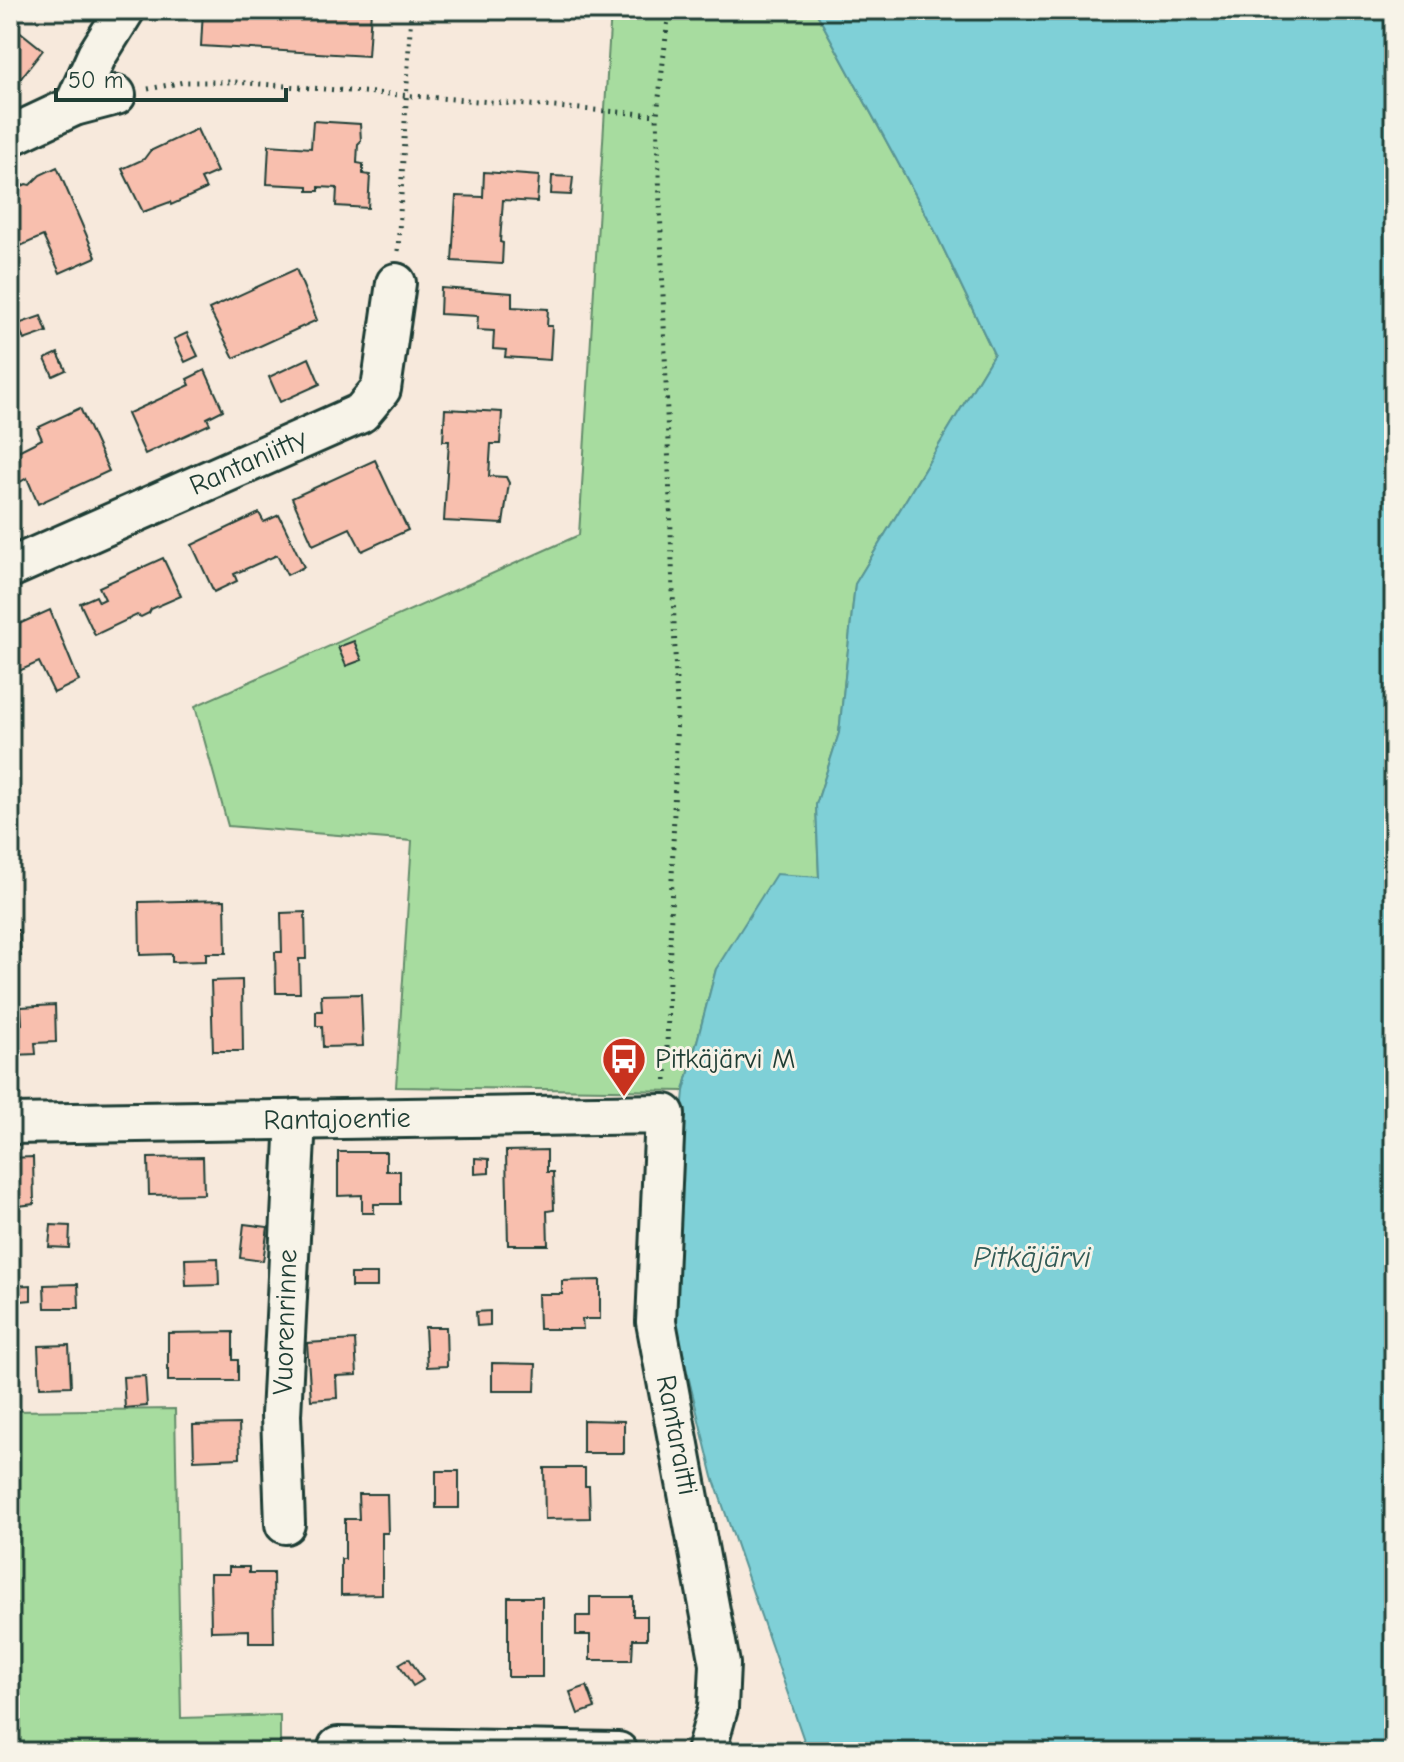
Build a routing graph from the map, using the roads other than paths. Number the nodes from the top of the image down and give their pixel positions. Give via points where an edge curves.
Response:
1 (125, 10) edge
2 (116, 95) road end
3 (74, 106) junction
4 (10, 136) edge
5 (396, 283) road end
6 (10, 568) edge
7 (665, 1114) joint
8 (296, 1119) junction
9 (10, 1124) edge
10 (285, 1524) dead end
11 (338, 1747) dead end
12 (618, 1752) edge
13 (706, 1752) edge

1 - 3 street
2 - 3 street
3 - 4 street
5 - 6 street, Rantaniitty via 381,389 361,413
7 - 8 street, Rantajoentie
7 - 13 street, Rantaraitti via 656,1322 720,1664 718,1708
8 - 9 street, Rantajoentie
8 - 10 street, Vuorenrinne via 281,1415
11 - 12 street

